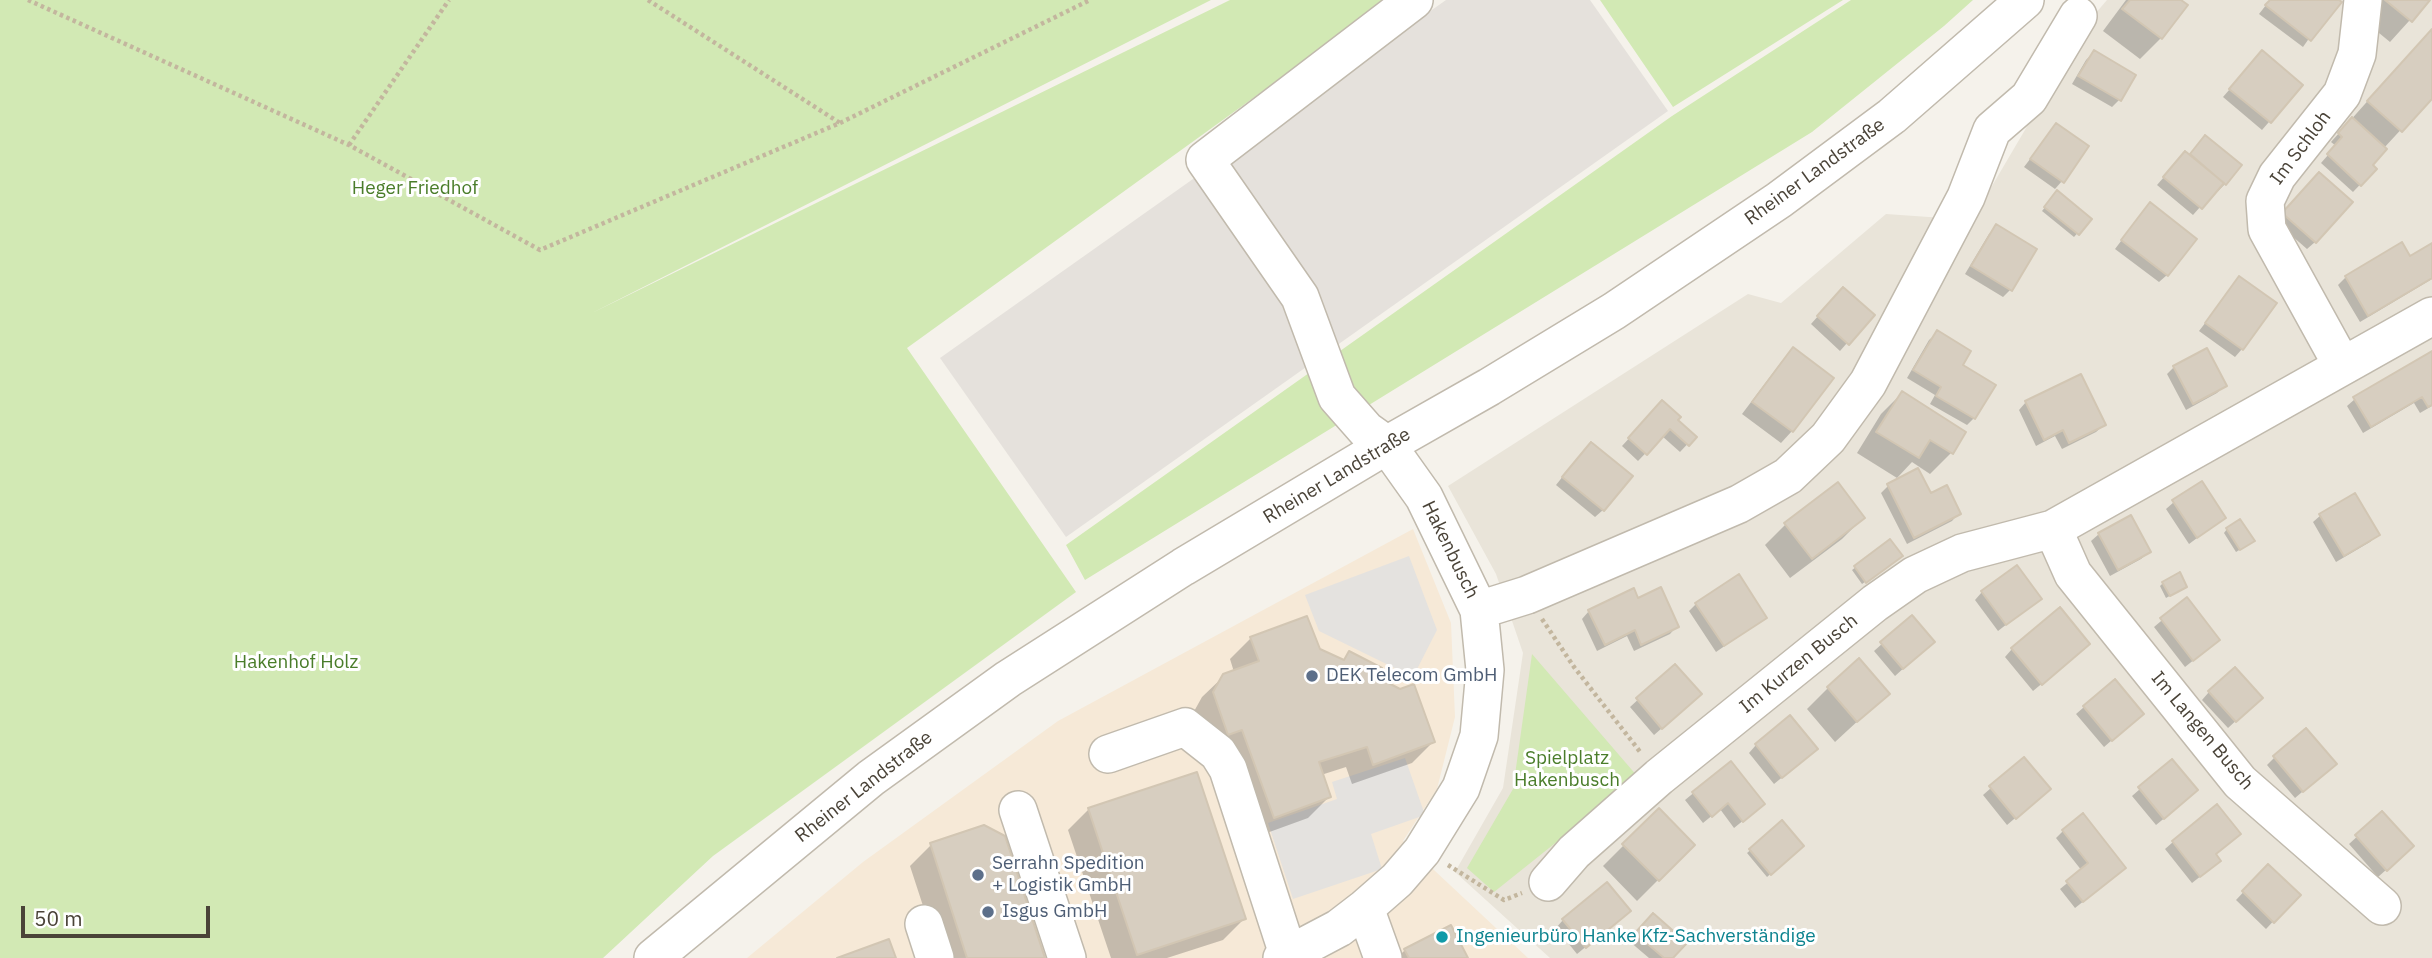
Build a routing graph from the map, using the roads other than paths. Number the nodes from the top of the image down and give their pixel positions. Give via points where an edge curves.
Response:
1 (1414, 0) edge
2 (2025, 0) edge
3 (2362, 0) edge
4 (2078, 16) dead end
5 (2432, 316) edge
6 (2343, 365) junction
7 (1387, 445) junction
8 (2053, 529) junction
9 (1479, 610) junction
10 (1108, 754) dead end
11 (1018, 810) dead end
12 (1548, 882) road end
13 (2382, 906) dead end
14 (1365, 908) junction
15 (1285, 956) edge
16 (653, 958) edge
17 (1067, 958) edge
18 (1383, 958) edge

1 - 7 street, Hakenbusch via 1205,160 1300,297 1337,397 1366,430
2 - 7 street, Rheiner Landstraße via 1892,116 1779,200 1614,311
3 - 6 street, Im Schloh via 2357,54 2342,94 2277,176 2264,201 2267,229
4 - 9 street via 2029,98 1992,130 1966,197 1874,370 1828,438 1788,476 1739,504 1527,595
5 - 6 street
6 - 8 street
7 - 9 street, Hakenbusch via 1424,497
7 - 16 street, Rheiner Landstraße via 1008,679 871,778
8 - 12 street, Im Kurzen Busch via 1962,553 1916,575 1875,603 1659,777 1574,852
8 - 13 street, Im Langen Busch via 2073,574 2240,782
9 - 14 street, Hakenbusch via 1485,670 1479,736 1461,788 1422,851
10 - 15 street via 1185,727 1218,753 1228,769
11 - 17 street
14 - 15 street, Hakenbusch via 1339,928
14 - 18 street

